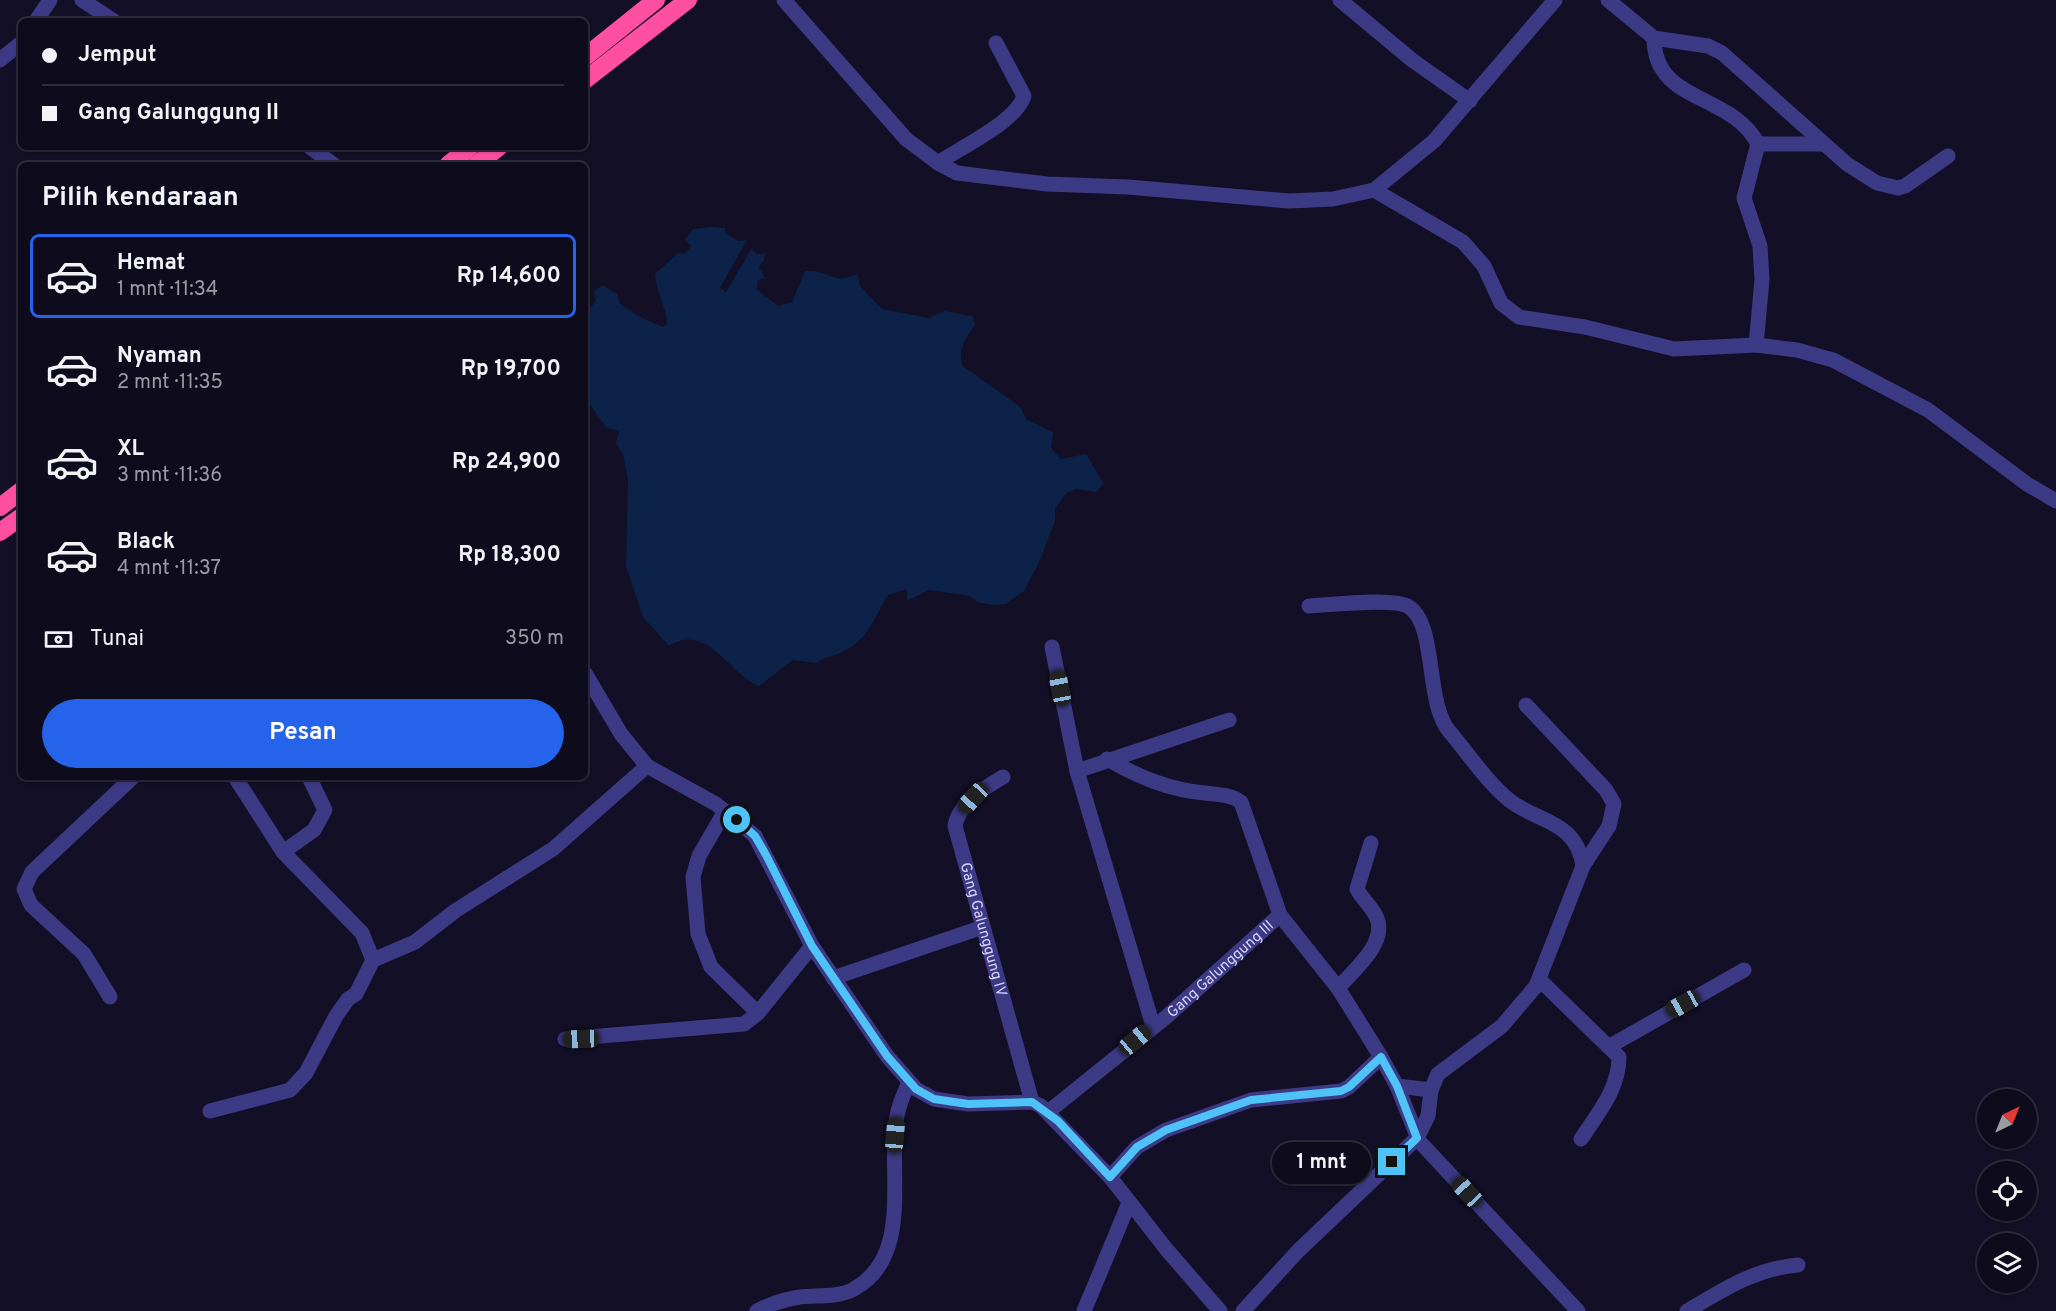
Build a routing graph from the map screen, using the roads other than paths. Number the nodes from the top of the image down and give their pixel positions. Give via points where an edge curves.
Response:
1 (50, 0) edge
2 (82, 0) edge
3 (656, 0) edge
4 (688, 0) edge
5 (784, 0) edge
6 (1340, 0) edge
7 (1555, 0) edge
8 (1608, 0) edge
9 (38, 18) edge
10 (109, 18) edge
11 (646, 21) junction
12 (1654, 38) junction
13 (996, 44) dead end
14 (18, 45) edge
15 (588, 55) edge
16 (0, 60) edge
17 (588, 77) edge
18 (1470, 100) junction
19 (1758, 144) junction
20 (1824, 144) junction
21 (314, 150) edge
22 (466, 150) edge
23 (495, 150) edge
24 (1948, 156) dead end
25 (330, 162) edge
26 (452, 162) edge
27 (480, 162) edge
28 (938, 163) junction
29 (1374, 190) junction
30 (1756, 345) junction
31 (18, 493) edge
32 (2056, 501) edge
33 (0, 507) edge
34 (18, 519) edge
35 (0, 532) edge
36 (1309, 606) dead end
37 (1052, 647) dead end
38 (588, 678) edge
39 (1526, 705) dead end
40 (1230, 720) dead end
41 (1107, 759) junction
42 (647, 766) junction
43 (1077, 771) junction
44 (1003, 777) dead end
45 (130, 780) edge
46 (237, 780) edge
47 (310, 780) edge
48 (725, 811) junction
49 (1371, 843) dead end
50 (283, 852) junction
51 (1583, 866) junction
52 (1280, 915) junction
53 (983, 927) junction
54 (812, 946) junction
55 (374, 960) junction
56 (1744, 970) dead end
57 (833, 978) junction
58 (1536, 986) junction
59 (1338, 988) junction
60 (110, 997) dead end
61 (759, 1013) junction
62 (1153, 1026) junction
63 (565, 1039) dead end
64 (1610, 1046) junction
65 (1381, 1057) junction
66 (909, 1082) junction
67 (1397, 1086) junction
68 (1431, 1090) junction
69 (1032, 1102) junction
70 (210, 1111) dead end
71 (1048, 1112) junction
72 (1417, 1138) junction
73 (1581, 1138) dead end
74 (1110, 1177) junction
75 (1129, 1203) junction
76 (1798, 1265) dead end
77 (757, 1311) edge
78 (1084, 1311) edge
79 (1220, 1311) edge
80 (1243, 1311) edge
81 (1578, 1311) edge
82 (1688, 1311) edge

1 - 9 street
2 - 10 street
3 - 11 highway
4 - 11 highway
5 - 28 street via 906,139
6 - 18 street via 1412,60
7 - 18 street
8 - 12 street
11 - 15 highway
11 - 17 highway
12 - 19 street via 1654,57 1667,78 1734,115 1747,126
12 - 20 street via 1719,50
13 - 28 street via 1017,78 1024,96 1021,106
14 - 16 street
18 - 29 street via 1434,141
19 - 20 street
19 - 30 street via 1744,198 1760,246 1762,280
20 - 24 street via 1847,164 1887,187 1905,186
21 - 25 street
22 - 26 highway
23 - 27 highway
28 - 29 street via 957,173 1047,184 1289,201 1333,199
29 - 30 street via 1463,242 1484,266 1501,303 1519,317 1674,349
30 - 32 street via 1814,354 1852,369 1928,410
31 - 33 highway
34 - 35 highway
36 - 51 street via 1400,603 1413,610 1422,626 1445,727 1509,799 1557,825 1575,842
37 - 43 street
38 - 42 street via 621,734
39 - 51 street via 1606,790 1614,804 1609,826
40 - 41 street
41 - 43 street
41 - 52 street via 1157,783 1236,798 1243,807
42 - 48 street
42 - 55 street via 553,849 414,942
43 - 62 street
44 - 53 street, Gang Galunggung IV via 985,787 957,817 958,841
45 - 60 street via 32,872 24,889 31,905 84,954
46 - 50 street
47 - 50 street via 325,810 314,830
48 - 54 street via 755,836
48 - 61 street via 699,856 693,877 698,934 711,967
49 - 59 street via 1357,889 1376,915 1380,932
50 - 55 street via 362,933
51 - 58 street
52 - 59 street
52 - 62 street, Gang Galunggung III
53 - 57 street
53 - 69 street, Gang Galunggung IV
54 - 57 street
54 - 61 street
55 - 70 street via 356,994 351,995 336,1016 306,1073 290,1090
56 - 64 street
57 - 66 street
58 - 64 street via 1550,987
58 - 68 street via 1502,1026 1438,1074
59 - 65 street
61 - 63 street via 744,1024
62 - 71 street, Gang Galunggung III
64 - 73 street via 1619,1057 1619,1070 1611,1095
65 - 67 street
65 - 74 street via 1341,1091 1251,1100 1153,1135
66 - 69 street via 934,1099 968,1104
66 - 77 street via 897,1117 896,1189 890,1235 885,1256 875,1273 853,1290 797,1298
67 - 68 street
67 - 72 street
68 - 72 street via 1428,1116
69 - 71 street
71 - 74 street
72 - 80 street via 1298,1251
72 - 81 street
74 - 75 street
75 - 78 street
75 - 79 street
76 - 82 street via 1755,1273

